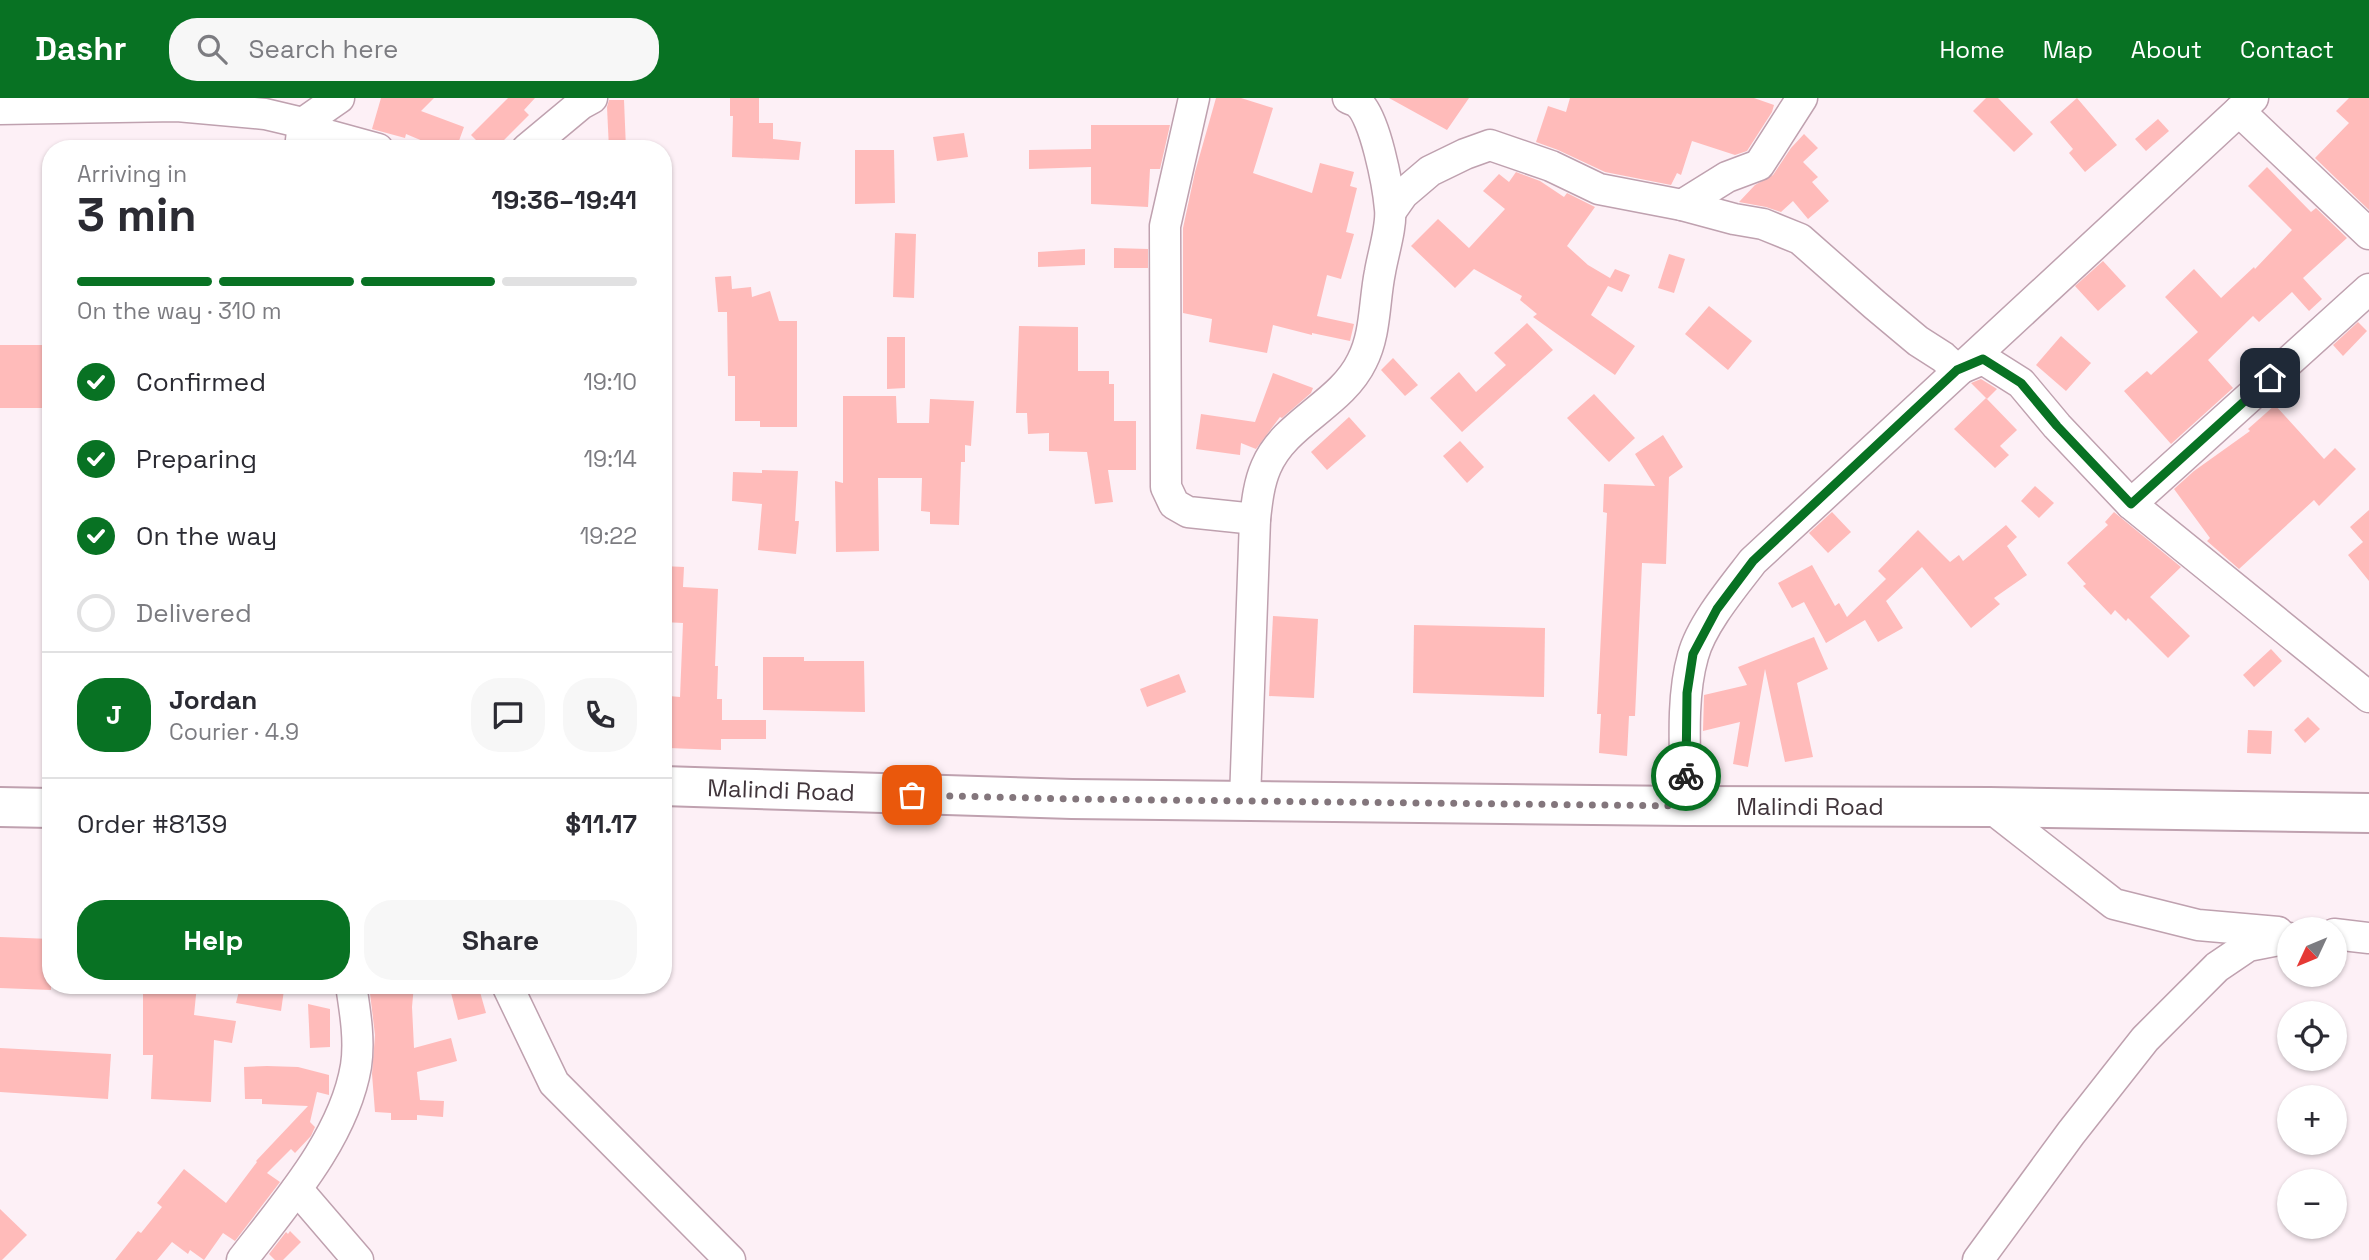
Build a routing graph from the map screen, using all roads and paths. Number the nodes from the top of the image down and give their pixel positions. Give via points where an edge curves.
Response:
1 (339, 98) edge
2 (592, 98) edge
3 (1194, 98) edge
4 (1348, 98) edge
5 (1802, 98) edge
6 (2246, 105) edge
7 (0, 109) edge
8 (302, 136) edge
9 (345, 140) edge
10 (538, 140) edge
11 (1682, 205) junction
12 (1391, 211) junction
13 (2369, 234) edge
14 (2369, 289) edge
15 (1957, 370) junction
16 (2131, 504) junction
17 (1255, 519) junction
18 (2369, 697) edge
19 (672, 786) edge
20 (1245, 800) junction
21 (1686, 806) junction
22 (0, 807) edge
23 (1990, 807) junction
24 (42, 808) edge
25 (2369, 813) edge
26 (2277, 935) edge
27 (2347, 935) edge
28 (2369, 938) edge
29 (2277, 939) edge
30 (352, 994) edge
31 (511, 994) edge
32 (297, 1189) junction
33 (242, 1260) edge
34 (358, 1260) edge
35 (730, 1260) edge
36 (1978, 1260) edge

1 - 8 street
2 - 10 street
3 - 17 street via 1165,226 1166,487 1174,504 1188,512
4 - 12 street via 1359,103 1369,118
5 - 11 street via 1759,165 1727,177
6 - 13 street
6 - 15 street
7 - 8 street via 177,106 265,114
8 - 9 street
11 - 12 street via 1599,189 1490,145 1430,171
11 - 15 street via 1763,224 1800,239
12 - 17 street via 1373,328 1363,360 1350,380 1284,440 1266,465
14 - 16 street
15 - 16 street via 1983,359 2021,383
15 - 21 street via 1753,561 1717,609 1693,654 1687,693
16 - 18 street
17 - 20 street
19 - 20 highway, Malindi Road
20 - 21 highway, Malindi Road
21 - 23 highway, Malindi Road
22 - 24 highway
23 - 25 highway, Malindi Road
23 - 26 street via 2114,904 2198,925
27 - 28 street
29 - 36 street via 2248,946 2217,967 2145,1039
30 - 32 street via 356,1063 349,1097
31 - 35 street via 554,1083
32 - 33 street
32 - 34 street

